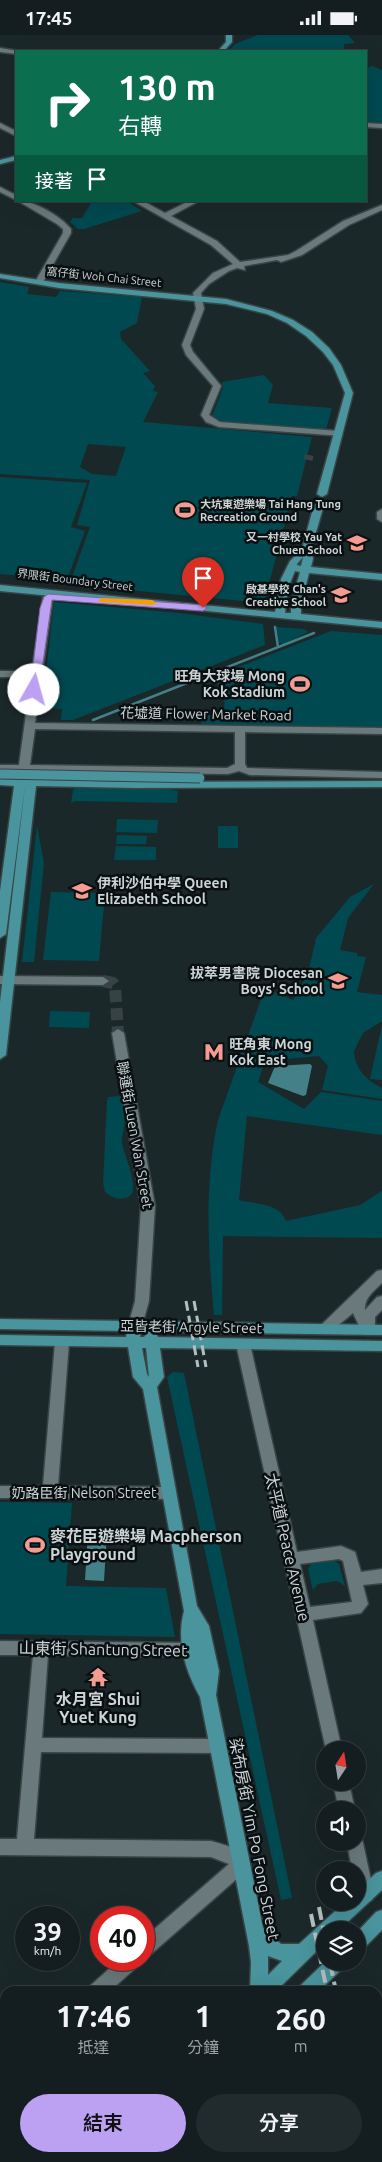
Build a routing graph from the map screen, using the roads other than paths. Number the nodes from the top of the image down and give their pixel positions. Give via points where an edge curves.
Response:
1 (229, 35) edge
2 (0, 49) edge
3 (222, 50) edge
4 (15, 52) edge
5 (0, 125) edge
6 (367, 125) edge
7 (382, 126) edge
8 (15, 133) edge
9 (14, 157) edge
10 (0, 162) edge
11 (0, 189) edge
12 (15, 197) edge
13 (24, 202) edge
14 (139, 202) edge
15 (193, 202) edge
16 (382, 207) edge
17 (166, 216) junction
18 (240, 266) junction
19 (0, 276) edge
20 (39, 282) junction
21 (201, 298) junction
22 (339, 434) junction
23 (382, 513) edge
24 (382, 519) edge
25 (306, 550) junction
26 (291, 566) junction
27 (305, 570) junction
28 (382, 577) edge
29 (0, 583) edge
30 (286, 583) junction
31 (0, 588) edge
32 (0, 592) edge
33 (49, 595) junction
34 (147, 602) junction
35 (280, 611) junction
36 (296, 617) junction
37 (322, 620) junction
38 (382, 625) edge
39 (0, 674) edge
40 (36, 674) junction
41 (30, 726) junction
42 (240, 728) junction
43 (382, 731) edge
44 (240, 764) junction
45 (0, 768) edge
46 (24, 768) junction
47 (0, 774) edge
48 (382, 775) edge
49 (0, 782) edge
50 (25, 782) junction
51 (231, 783) junction
52 (382, 785) edge
53 (0, 935) edge
54 (4, 980) edge
55 (103, 981) dead end
56 (118, 1033) tunnel mouth
57 (0, 1055) edge
58 (382, 1275) edge
59 (360, 1295) junction
60 (382, 1301) edge
61 (0, 1324) edge
62 (134, 1326) junction
63 (149, 1327) junction
64 (324, 1329) junction
65 (375, 1330) edge
66 (0, 1340) edge
67 (382, 1341) edge
68 (62, 1342) junction
69 (134, 1343) junction
70 (152, 1343) junction
71 (243, 1344) junction
72 (382, 1346) edge
73 (150, 1386) junction
74 (0, 1493) edge
75 (50, 1493) junction
76 (168, 1493) junction
77 (290, 1559) junction
78 (382, 1576) edge
79 (356, 1579) junction
80 (303, 1615) junction
81 (0, 1648) edge
82 (41, 1648) junction
83 (199, 1650) junction
84 (332, 1741) edge
85 (33, 1745) junction
86 (217, 1746) junction
87 (0, 1847) edge
88 (25, 1847) junction
89 (242, 1863) junction
90 (382, 1879) edge
91 (366, 1894) edge
92 (347, 1911) edge
93 (382, 1919) edge
94 (335, 1921) edge
95 (255, 1931) junction
96 (366, 1934) edge
97 (155, 1939) edge
98 (316, 1939) edge
99 (303, 1952) junction
100 (120, 1971) edge
101 (328, 1971) edge
102 (103, 1986) edge
103 (259, 1986) edge
104 (269, 1986) edge
105 (312, 1986) edge

1 - 3 main road via 228,45
2 - 4 street
5 - 8 street
6 - 7 street
9 - 10 main road
11 - 12 street
13 - 20 street via 67,229
14 - 17 street
15 - 17 street
16 - 18 street via 346,223 299,253 277,261
17 - 18 street via 214,243
18 - 21 street via 222,277
19 - 20 main road, 窩仔街 Woh Chai Street
20 - 21 main road, 窩仔街 Woh Chai Street
21 - 22 main road, 窩仔街 Woh Chai Street via 247,306 278,316 319,343 342,371 349,393
21 - 22 street via 186,345 192,357 217,384 205,413 207,419 219,424
22 - 25 main road, 窩仔街 Woh Chai Street
23 - 24 street
25 - 26 main road via 294,558
25 - 27 main road
26 - 27 main road
26 - 30 main road
27 - 28 main road
27 - 30 main road via 295,573
27 - 36 main road
29 - 34 main road, 界限街 Boundary Street
30 - 35 main road
31 - 33 main road
32 - 33 main road, 界限街 Boundary Street
33 - 34 main road, 界限街 Boundary Street
33 - 40 street
34 - 35 main road, 界限街 Boundary Street via 238,611
35 - 36 main road, 界限街 Boundary Street
35 - 37 main road, 界限街 Boundary Street via 284,619 296,622
36 - 37 main road, 界限街 Boundary Street
37 - 38 main road, 界限街 Boundary Street
39 - 40 street
40 - 41 street
41 - 42 street, 花墟道 Flower Market Road
41 - 46 street
42 - 43 street, 花墟道 Flower Market Road
42 - 44 street
44 - 46 street via 235,770 228,771
44 - 48 street via 243,770 250,772
45 - 46 street
46 - 50 street
47 - 51 main road, bridge via 200,778
49 - 50 main road
50 - 51 main road
50 - 53 main road
50 - 54 main road
51 - 52 main road
54 - 55 street
54 - 57 main road
56 - 62 street, 聯運街 Luen Wan Street via 148,1206 142,1301
58 - 59 street
59 - 64 street
59 - 65 street via 358,1308
60 - 65 street via 368,1315
61 - 62 main road, 亞皆老街 Argyle Street
62 - 63 main road, 亞皆老街 Argyle Street
62 - 69 main road, 染布房街 Yim Po Fong Street
63 - 64 main road, 亞皆老街 Argyle Street
63 - 70 main road, 染布房街 Yim Po Fong Street
64 - 65 main road, 亞皆老街 Argyle Street
65 - 67 main road
66 - 68 main road, 亞皆老街 Argyle Street
68 - 69 main road, 亞皆老街 Argyle Street
68 - 75 street
69 - 70 main road, 亞皆老街 Argyle Street
69 - 73 main road, 染布房街 Yim Po Fong Street via 140,1377
70 - 71 main road, 亞皆老街 Argyle Street
70 - 73 main road, 染布房街 Yim Po Fong Street via 157,1377
71 - 72 main road, 亞皆老街 Argyle Street
71 - 77 street, 太平道 Peace Avenue
73 - 76 main road, 染布房街 Yim Po Fong Street
74 - 75 street, 奶路臣街 Nelson Street
75 - 76 street, 奶路臣街 Nelson Street
76 - 83 main road, 染布房街 Yim Po Fong Street via 191,1611 186,1628
77 - 79 street via 347,1553
77 - 80 street, 太平道 Peace Avenue
78 - 79 street
79 - 80 street via 360,1599 356,1608
80 - 84 street, 太平道 Peace Avenue
81 - 82 street, 山東街 Shantung Street
82 - 83 street, 山東街 Shantung Street
82 - 85 street
83 - 86 main road, 染布房街 Yim Po Fong Street via 196,1677 208,1695
85 - 86 street
85 - 88 street
86 - 89 main road, 染布房街 Yim Po Fong Street
87 - 88 street
88 - 89 street via 211,1849
89 - 95 main road, 染布房街 Yim Po Fong Street
89 - 97 street
90 - 91 main road
92 - 94 main road
93 - 96 main road
95 - 99 main road via 271,1950 288,1954
95 - 103 main road, 染布房街 Yim Po Fong Street via 260,1962
98 - 99 main road
99 - 104 main road
100 - 102 street
101 - 105 main road

